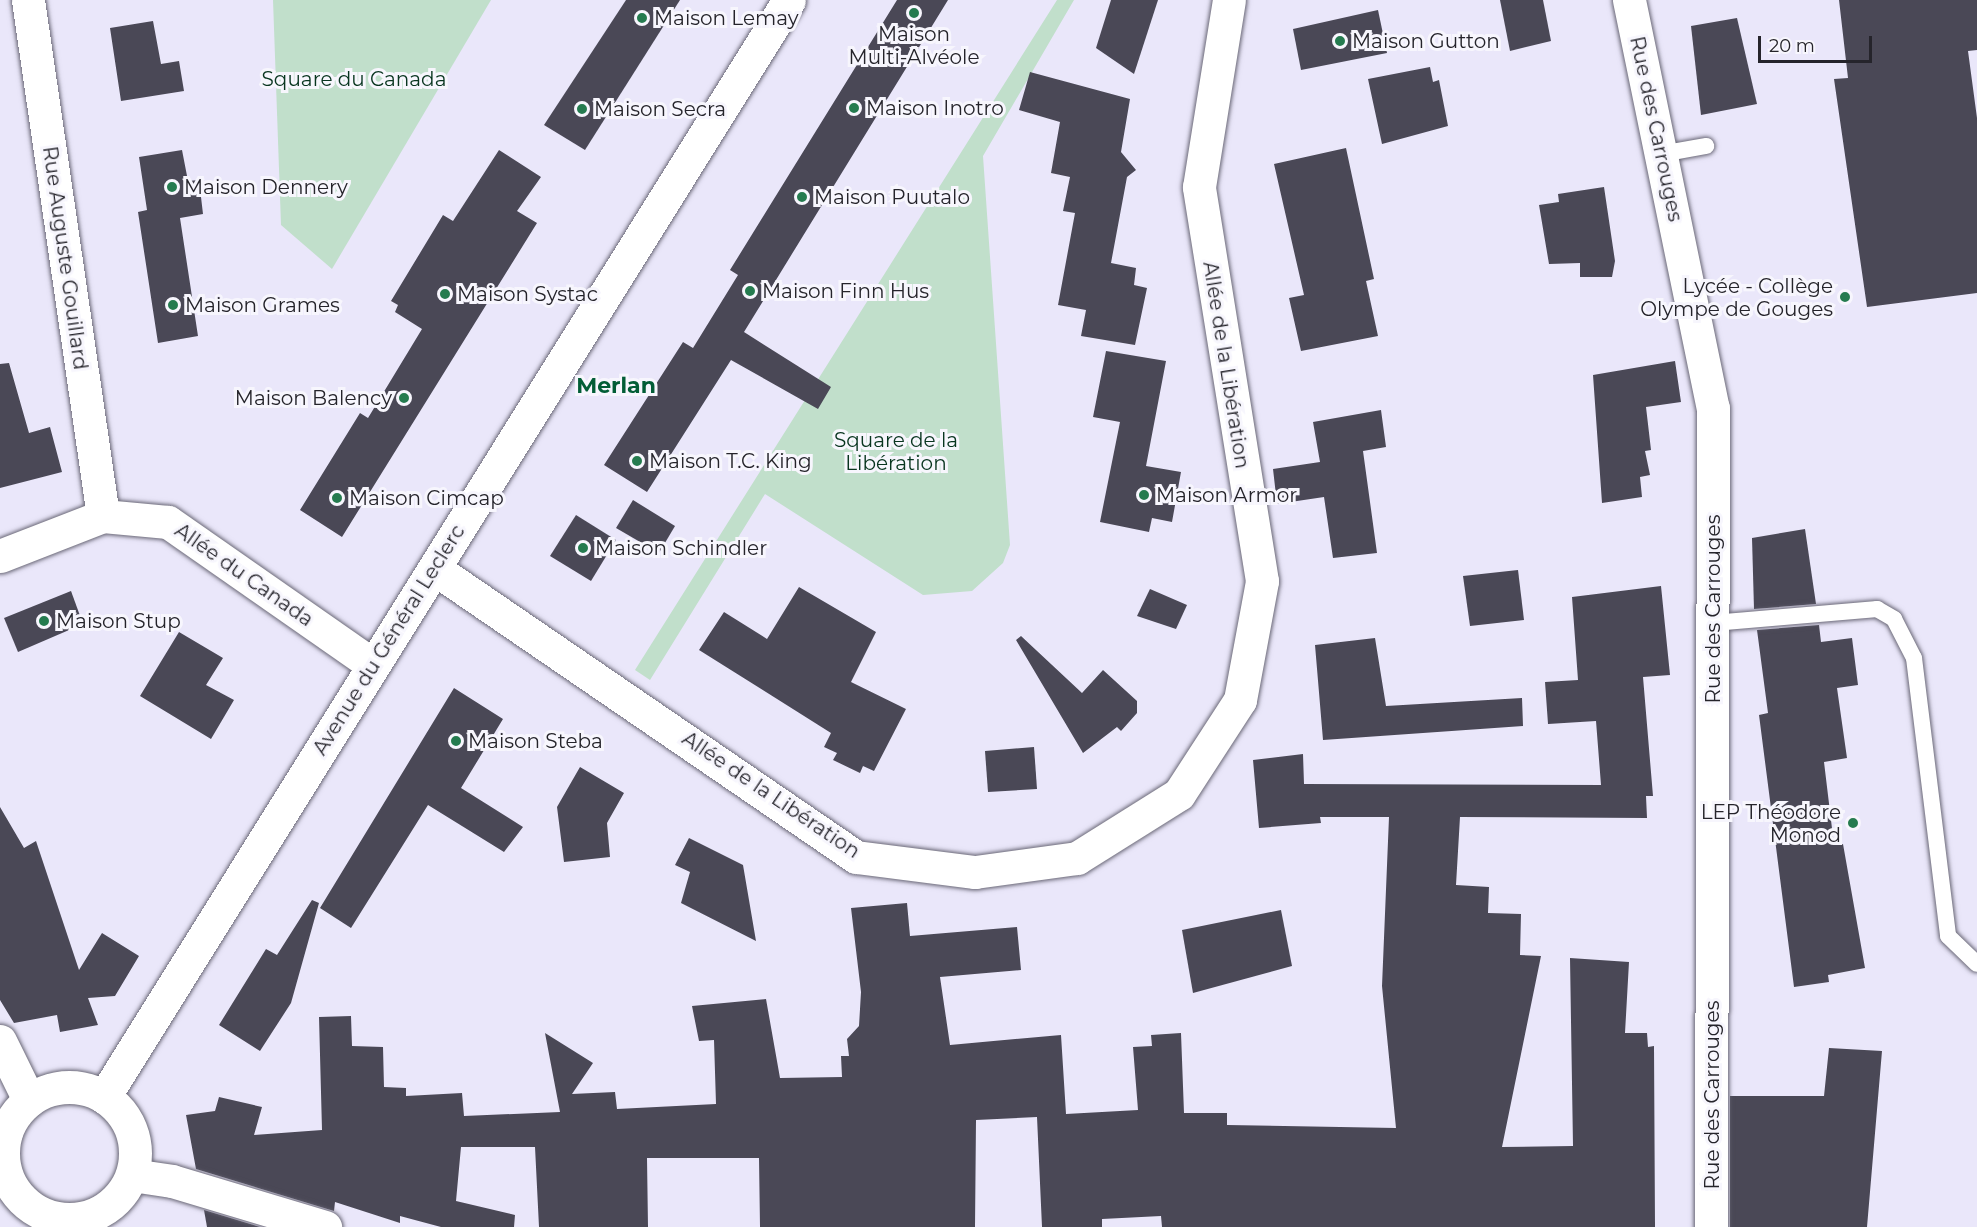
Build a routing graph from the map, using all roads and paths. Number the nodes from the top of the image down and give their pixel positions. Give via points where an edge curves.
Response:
1 (28, 0) edge
2 (789, 0) edge
3 (1230, 0) edge
4 (1629, 0) edge
5 (1706, 146) dead end
6 (1661, 154) junction
7 (103, 516) junction
8 (0, 556) edge
9 (435, 569) junction
10 (1713, 623) junction
11 (373, 665) junction
12 (1977, 964) edge
13 (0, 1041) edge
14 (104, 1097) junction
15 (29, 1100) junction
16 (3, 1132) edge
17 (132, 1175) junction
18 (32, 1219) edge
19 (84, 1222) edge
20 (325, 1227) edge
21 (1711, 1227) edge

1 - 7 street, Rue Auguste Gouillard
2 - 9 street, Avenue du Général Leclerc
3 - 9 street, Allée de la Libération via 1198,187 1262,580 1240,700 1179,794 1077,858 975,872 856,857
4 - 6 street, Rue des Carrouges
5 - 6 lane
6 - 10 street, Rue des Carrouges via 1713,408
7 - 8 street
7 - 11 street, Allée du Canada via 168,522
9 - 11 street, Avenue du Général Leclerc
10 - 12 lane via 1877,609 1894,619 1914,658 1948,936
10 - 21 street, Rue des Carrouges
11 - 14 street, Avenue du Général Leclerc
13 - 15 street
14 - 15 street via 66,1087
14 - 17 street via 128,1123 135,1157
15 - 16 street
16 - 18 street via 7,1177
17 - 19 street via 113,1203
17 - 20 street via 172,1181
18 - 19 street

